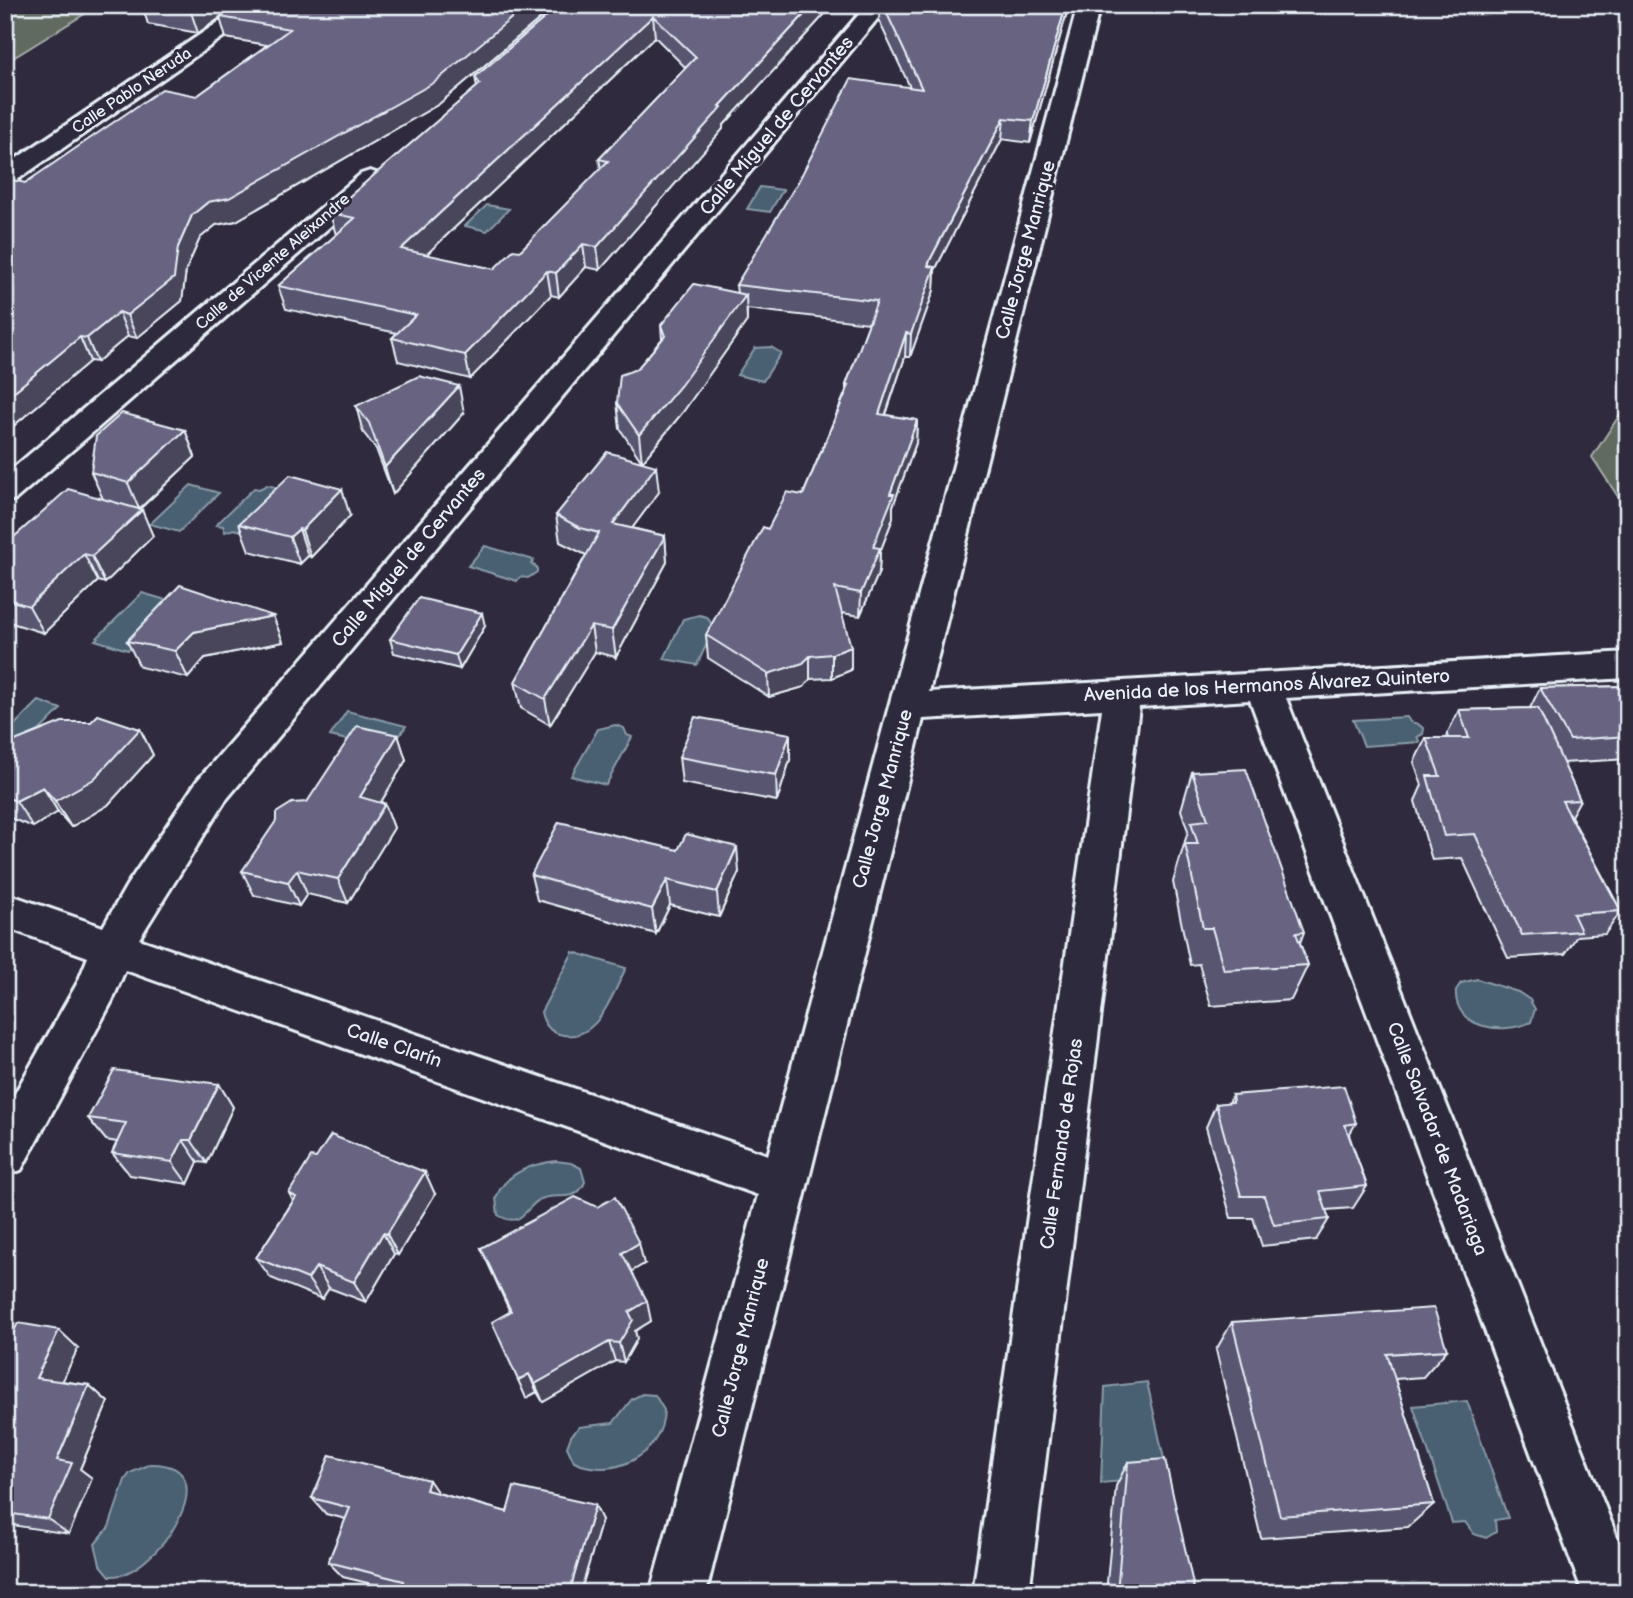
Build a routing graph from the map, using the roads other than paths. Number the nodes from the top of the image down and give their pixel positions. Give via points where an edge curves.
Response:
1 (259, 5) edge
2 (879, 5) edge
3 (1089, 5) edge
4 (394, 159) edge
5 (5, 177) edge
6 (5, 492) edge
7 (1628, 665) edge
8 (1263, 686) junction
9 (1122, 694) junction
10 (907, 707) junction
11 (5, 910) edge
12 (113, 947) junction
13 (5, 1155) edge
14 (783, 1182) junction
15 (678, 1593) edge
16 (1001, 1593) edge
17 (1611, 1593) edge

1 - 5 street, Calle Pablo Neruda
2 - 12 street, Calle Miguel de Cervantes via 211,791
3 - 10 street, Calle Jorge Manrique
4 - 6 street, Calle de Vicente Aleixandre
7 - 8 street, Avenida de los Hermanos Álvarez Quintero
8 - 9 street, Avenida de los Hermanos Álvarez Quintero
8 - 17 street, Calle Salvador de Madariaga
9 - 10 street, Avenida de los Hermanos Álvarez Quintero
9 - 16 street, Calle Fernando de Rojas
10 - 14 street, Calle Jorge Manrique
11 - 12 street, Calle Clarín
12 - 13 street, Calle Miguel de Cervantes via 96,988
12 - 14 street, Calle Clarín
14 - 15 street, Calle Jorge Manrique

